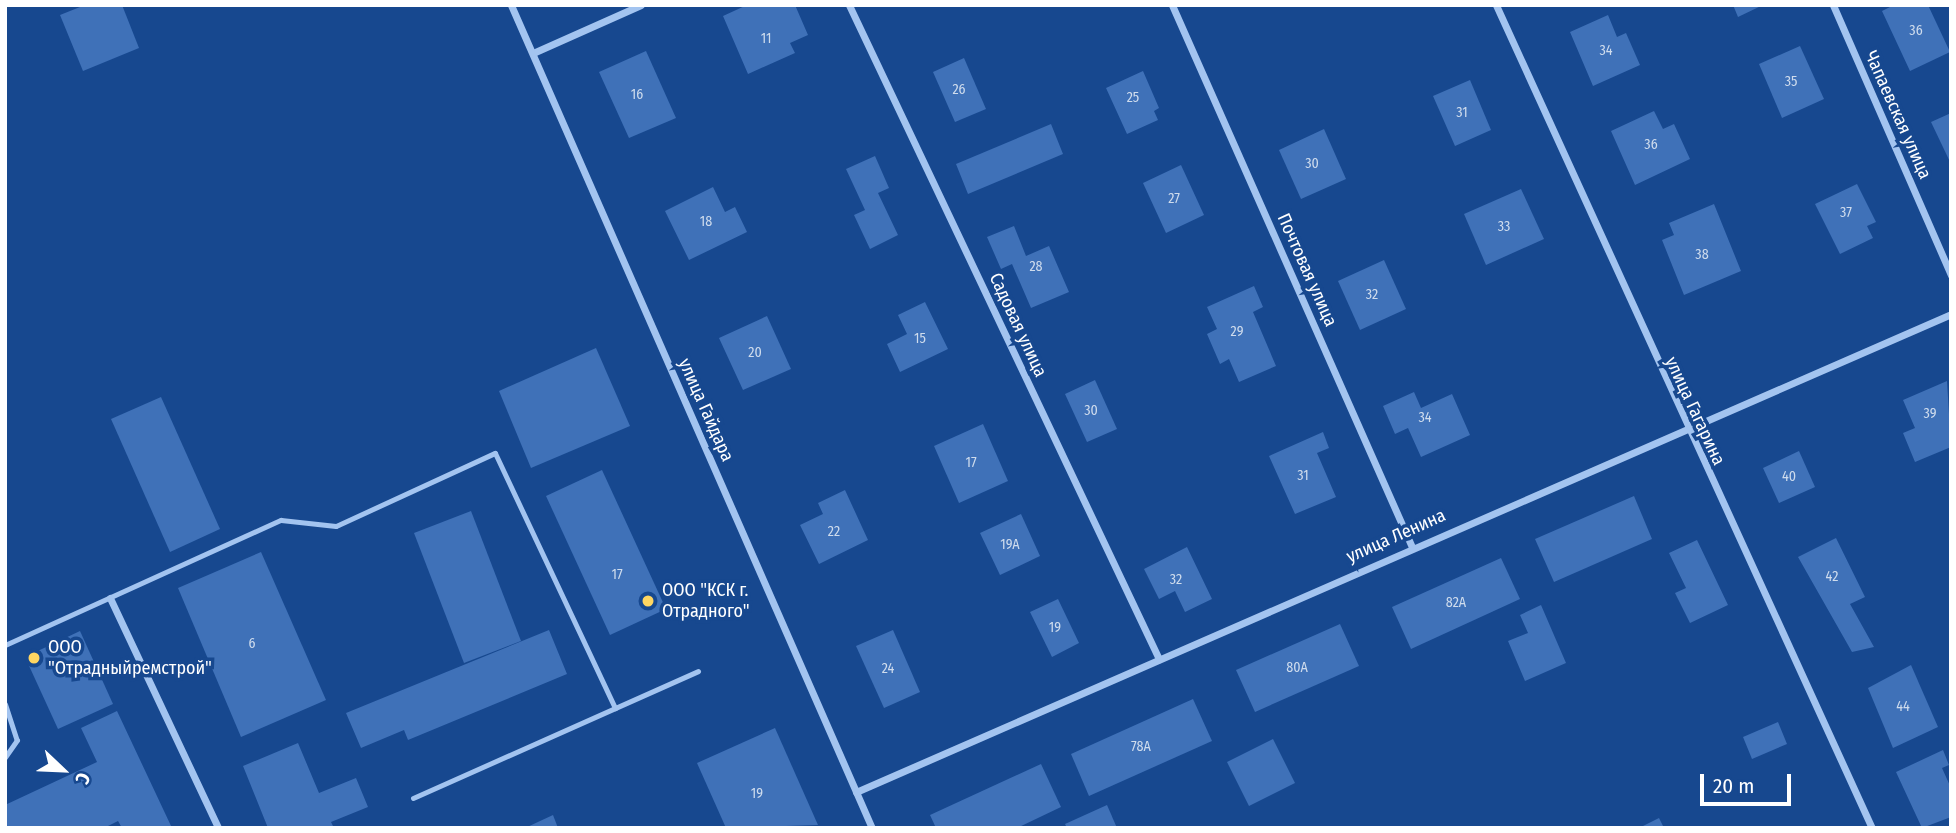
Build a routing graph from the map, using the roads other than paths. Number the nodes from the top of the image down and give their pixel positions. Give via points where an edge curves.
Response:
1 (511, 5) edge
2 (641, 5) edge
3 (849, 5) edge
4 (1172, 5) edge
5 (1496, 5) edge
6 (1833, 5) edge
7 (533, 53) junction
8 (1950, 270) edge
9 (1951, 314) edge
10 (1684, 426) junction
11 (1412, 547) junction
12 (110, 598) junction
13 (5, 645) edge
14 (1158, 659) junction
15 (698, 671) dead end
16 (5, 704) edge
17 (615, 708) junction
18 (5, 757) edge
19 (856, 792) junction
20 (413, 798) dead end
21 (218, 828) edge
22 (872, 828) edge
23 (1872, 828) edge

1 - 7 street, улица Гайдара
2 - 7 street
3 - 14 street, Садовая улица
4 - 11 street, Почтовая улица
5 - 10 street, улица Гагарина
6 - 8 street, Чапаевская улица
7 - 19 street, улица Гайдара
9 - 10 street, улица Ленина
10 - 11 street, улица Ленина
10 - 23 street, улица Гагарина
11 - 14 street, улица Ленина
12 - 13 lane
12 - 17 lane via 281,520 336,526 495,453
12 - 21 street
14 - 19 street, улица Ленина
15 - 17 lane
16 - 18 lane via 17,740
17 - 20 lane
19 - 22 street, улица Гайдара

